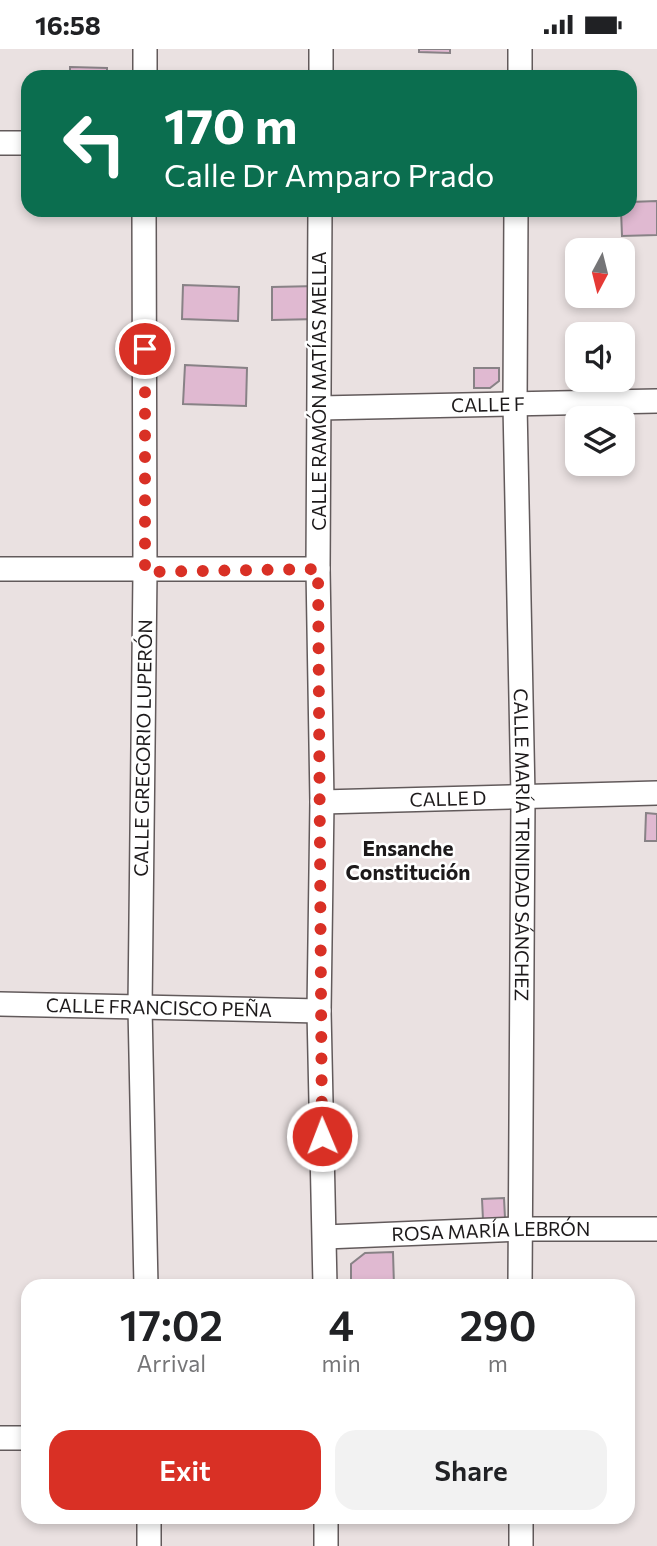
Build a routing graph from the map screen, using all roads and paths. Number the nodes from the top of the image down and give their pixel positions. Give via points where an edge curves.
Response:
1 (145, 49) edge
2 (321, 49) edge
3 (520, 49) edge
4 (145, 70) edge
5 (321, 70) edge
6 (520, 70) edge
7 (0, 143) edge
8 (21, 143) edge
9 (144, 217) edge
10 (320, 217) edge
11 (516, 217) edge
12 (657, 401) edge
13 (515, 405) junction
14 (320, 408) junction
15 (0, 569) edge
16 (318, 569) junction
17 (145, 572) junction
18 (657, 793) edge
19 (523, 796) junction
20 (322, 802) junction
21 (0, 1004) edge
22 (140, 1008) junction
23 (319, 1011) junction
24 (519, 1229) junction
25 (657, 1229) edge
26 (325, 1237) junction
27 (146, 1279) edge
28 (325, 1279) edge
29 (520, 1279) edge
30 (0, 1438) edge
31 (21, 1438) edge
32 (149, 1524) edge
33 (326, 1524) edge
34 (521, 1524) edge
35 (149, 1546) edge
36 (326, 1546) edge
37 (521, 1546) edge

1 - 4 street
2 - 5 street
3 - 6 street
7 - 8 street
9 - 17 street, CALLE GREGORIO LUPERÓN
10 - 14 street, CALLE RAMÓN MATÍAS MELLA
11 - 13 street, CALLE MARÍA TRINIDAD SÁNCHEZ
12 - 13 street, CALLE F
13 - 14 street, CALLE F
13 - 19 street, CALLE MARÍA TRINIDAD SÁNCHEZ
14 - 16 street, CALLE RAMÓN MATÍAS MELLA
15 - 17 street
16 - 17 street
16 - 20 street, CALLE RAMÓN MATÍAS MELLA
17 - 22 street, CALLE GREGORIO LUPERÓN
18 - 19 street, CALLE D
19 - 20 street, CALLE D
19 - 24 street, CALLE MARÍA TRINIDAD SÁNCHEZ
20 - 23 street, CALLE RAMÓN MATÍAS MELLA
21 - 22 street, CALLE FRANCISCO PEÑA
22 - 23 street, CALLE FRANCISCO PEÑA
22 - 27 street, CALLE GREGORIO LUPERÓN
23 - 26 street, CALLE RAMÓN MATÍAS MELLA
24 - 25 street, ROSA MARÍA LEBRÓN
24 - 26 street, ROSA MARÍA LEBRÓN
24 - 29 street, CALLE MARÍA TRINIDAD SÁNCHEZ
26 - 28 street, CALLE RAMÓN MATÍAS MELLA
30 - 31 street
32 - 35 street
33 - 36 street
34 - 37 street

